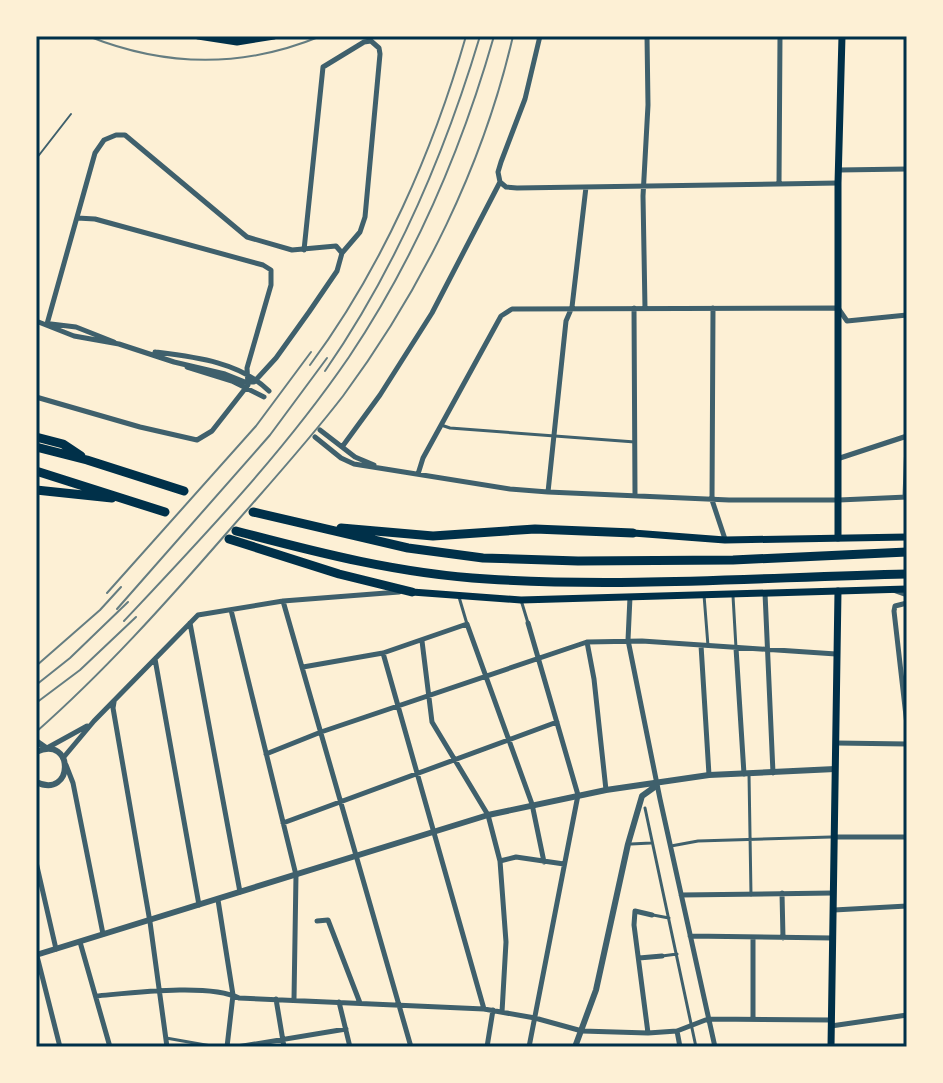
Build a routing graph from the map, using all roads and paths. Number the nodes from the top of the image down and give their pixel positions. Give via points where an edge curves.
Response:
1 (198, 36) edge
2 (274, 36) edge
3 (540, 36) edge
4 (647, 36) edge
5 (780, 36) edge
6 (842, 36) edge
7 (71, 114) dead end
8 (36, 159) edge
9 (907, 169) edge
10 (839, 170) junction
11 (500, 182) junction
12 (838, 183) junction
13 (779, 184) junction
14 (586, 187) junction
15 (645, 187) junction
16 (77, 218) junction
17 (304, 250) junction
18 (342, 253) junction
19 (572, 307) junction
20 (634, 308) junction
21 (645, 308) junction
22 (713, 308) junction
23 (838, 308) junction
24 (907, 315) edge
25 (36, 321) edge
26 (47, 324) junction
27 (147, 351) junction
28 (174, 362) junction
29 (246, 373) junction
30 (237, 379) junction
31 (258, 379) junction
32 (247, 385) junction
33 (269, 391) dead end
34 (36, 397) edge
35 (264, 397) dead end
36 (441, 425) junction
37 (320, 430) dead end
38 (553, 434) junction
39 (36, 437) edge
40 (315, 437) dead end
41 (907, 439) edge
42 (635, 442) junction
43 (36, 447) edge
44 (342, 447) junction
45 (840, 458) junction
46 (87, 460) junction
47 (383, 468) junction
48 (36, 471) edge
49 (418, 474) junction
50 (36, 490) edge
51 (184, 491) dead end
52 (548, 492) junction
53 (635, 494) junction
54 (906, 497) edge
55 (712, 500) junction
56 (839, 500) junction
57 (133, 501) junction
58 (165, 512) dead end
59 (253, 512) dead end
60 (306, 525) junction
61 (633, 533) joint
62 (907, 537) edge
63 (838, 538) junction
64 (725, 540) junction
65 (907, 552) edge
66 (907, 574) edge
67 (892, 589) junction
68 (907, 589) edge
69 (838, 591) junction
70 (412, 592) junction
71 (765, 593) junction
72 (733, 594) junction
73 (704, 595) junction
74 (907, 595) edge
75 (458, 596) junction
76 (630, 597) junction
77 (521, 600) junction
78 (283, 601) junction
79 (907, 603) edge
80 (231, 610) junction
81 (190, 622) junction
82 (528, 623) joint
83 (467, 624) junction
84 (628, 640) junction
85 (422, 641) junction
86 (587, 642) junction
87 (701, 645) junction
88 (708, 646) junction
89 (736, 648) junction
90 (767, 650) junction
91 (383, 653) junction
92 (836, 654) junction
93 (538, 657) junction
94 (155, 659) junction
95 (907, 660) edge
96 (899, 662) junction
97 (303, 667) junction
98 (485, 676) junction
99 (428, 696) junction
100 (115, 701) junction
101 (398, 706) junction
102 (94, 721) junction
103 (557, 722) junction
104 (907, 725) edge
105 (321, 732) junction
106 (508, 740) junction
107 (36, 741) edge
108 (835, 743) junction
109 (907, 744) edge
110 (46, 748) junction
111 (36, 752) edge
112 (266, 754) junction
113 (454, 760) junction
114 (64, 761) junction
115 (835, 769) junction
116 (773, 773) junction
117 (418, 774) junction
118 (747, 774) junction
119 (709, 775) junction
120 (659, 784) junction
121 (38, 786) edge
122 (606, 790) junction
123 (578, 795) junction
124 (340, 803) junction
125 (532, 804) junction
126 (645, 808) dead end
127 (488, 815) junction
128 (283, 823) junction
129 (433, 832) junction
130 (835, 837) junction
131 (907, 837) edge
132 (750, 841) junction
133 (653, 842) junction
134 (631, 844) dead end
135 (671, 846) junction
136 (356, 855) junction
137 (500, 861) junction
138 (36, 862) edge
139 (544, 862) junction
140 (564, 864) junction
141 (296, 875) junction
142 (240, 892) junction
143 (782, 893) junction
144 (834, 893) junction
145 (681, 895) junction
146 (751, 895) junction
147 (218, 900) junction
148 (199, 906) junction
149 (907, 906) edge
150 (834, 910) junction
151 (652, 915) joint
152 (669, 918) junction
153 (317, 921) dead end
154 (150, 922) junction
155 (104, 935) junction
156 (690, 936) junction
157 (753, 937) junction
158 (783, 938) junction
159 (833, 938) junction
160 (80, 942) junction
161 (56, 949) junction
162 (36, 954) edge
163 (677, 954) junction
164 (662, 956) joint
165 (639, 958) junction
166 (159, 991) junction
167 (233, 995) junction
168 (96, 996) junction
169 (276, 999) junction
170 (294, 999) junction
171 (339, 1002) junction
172 (360, 1003) junction
173 (399, 1006) junction
174 (484, 1009) junction
175 (493, 1010) junction
176 (502, 1012) junction
177 (907, 1015) edge
178 (535, 1018) junction
179 (708, 1019) junction
180 (753, 1019) junction
181 (831, 1023) junction
182 (692, 1024) junction
183 (346, 1029) junction
184 (582, 1031) junction
185 (677, 1031) junction
186 (648, 1033) junction
187 (166, 1038) junction
188 (284, 1044) edge
189 (60, 1047) edge
190 (110, 1047) edge
191 (167, 1047) edge
192 (217, 1047) edge
193 (227, 1047) edge
194 (237, 1047) edge
195 (350, 1047) edge
196 (411, 1047) edge
197 (487, 1047) edge
198 (529, 1047) edge
199 (575, 1047) edge
200 (680, 1047) edge
201 (696, 1047) edge
202 (715, 1047) edge
203 (831, 1047) edge

1 - 2 main road via 237,42
3 - 11 street via 525,99 498,172
4 - 15 street
5 - 13 street
6 - 10 main road
7 - 8 lane
9 - 10 street
10 - 12 main road
11 - 14 street via 517,188
11 - 44 street via 432,313
12 - 13 street
12 - 23 main road
13 - 15 street
14 - 15 street
14 - 19 street
15 - 21 street
16 - 17 street via 97,148 109,137 125,135 247,237
16 - 26 street
16 - 29 street via 271,270
17 - 18 street via 336,246
17 - 18 street via 323,67 371,41 380,54 365,217
18 - 31 street via 337,271
19 - 20 street
19 - 36 street via 505,312
19 - 38 street
20 - 21 street
20 - 42 street
21 - 22 street
22 - 23 street
22 - 55 street
23 - 24 street via 847,321
23 - 45 main road
25 - 26 street
26 - 27 street via 76,327
27 - 28 street
27 - 29 street
28 - 30 street
28 - 32 street
29 - 30 street
29 - 31 street
29 - 32 street
30 - 32 street
31 - 32 street
31 - 33 street
32 - 34 street via 212,431 192,440
32 - 35 street
36 - 38 street
36 - 49 street
37 - 44 street
38 - 42 street
38 - 52 street
39 - 46 highway via 63,444
40 - 47 street via 347,461
41 - 45 street
41 - 54 street
42 - 53 street
43 - 46 highway
44 - 47 street
45 - 56 main road
46 - 51 highway
47 - 49 street
48 - 57 highway
49 - 52 street
50 - 57 highway
52 - 53 street
53 - 55 street
54 - 56 street
55 - 56 street
55 - 64 street
56 - 63 main road
57 - 58 highway
59 - 60 highway
60 - 61 highway via 433,536 535,529
60 - 65 highway via 483,558 733,560
61 - 64 main road
62 - 63 main road
63 - 64 main road
66 - 70 highway via 574,582 485,579 406,570 232,535 339,574
67 - 68 main road
67 - 69 main road
67 - 74 street
69 - 71 main road
69 - 92 main road
70 - 75 main road
70 - 78 street
71 - 72 main road
71 - 90 street
72 - 73 main road
72 - 89 street
73 - 76 main road
73 - 88 street
75 - 77 main road
75 - 83 street
76 - 77 main road
76 - 84 street
77 - 82 street
78 - 80 street
78 - 97 street
79 - 96 street via 895,606
80 - 81 street via 198,615
80 - 112 street
81 - 94 street
81 - 142 street
82 - 93 street
83 - 85 street
83 - 98 street
84 - 86 street
84 - 87 street
84 - 120 street
85 - 91 street
85 - 99 street
86 - 93 street
86 - 122 street
87 - 88 street
87 - 119 street
88 - 89 street
89 - 90 street
89 - 118 street
90 - 92 street
90 - 116 street
91 - 97 street
91 - 101 street
92 - 108 main road
93 - 98 street
93 - 103 street
94 - 100 street
94 - 148 street
95 - 96 street
96 - 104 street
97 - 105 street
98 - 99 street
98 - 106 street
99 - 101 street
99 - 113 street via 432,722
100 - 102 street
100 - 154 street
101 - 105 street
101 - 117 street
102 - 110 street
102 - 114 street
103 - 106 street
103 - 123 street
105 - 112 street
105 - 124 street
106 - 113 street
106 - 125 street
107 - 110 street
108 - 109 street
108 - 115 main road
110 - 111 street
110 - 114 street
112 - 128 street
113 - 117 street
113 - 127 street
114 - 121 street via 59,782
114 - 155 street
115 - 116 street
115 - 130 main road
116 - 118 street
117 - 124 street
117 - 129 street
118 - 119 street
118 - 132 street
119 - 120 street
120 - 122 street
120 - 135 street
120 - 184 street via 642,796
122 - 123 street
123 - 125 street
123 - 140 street
124 - 128 street
124 - 136 street
125 - 127 street
125 - 139 street
126 - 133 street
127 - 129 street
127 - 137 street
128 - 141 street
129 - 136 street
129 - 174 street
130 - 131 street
130 - 132 street
130 - 144 main road
132 - 135 street
132 - 146 street
133 - 134 street
133 - 152 street
135 - 145 street
136 - 141 street
136 - 173 street
137 - 139 street via 516,857
137 - 176 street via 506,942
138 - 161 street
139 - 140 street
140 - 178 street
141 - 142 street
141 - 170 street
142 - 147 street
143 - 144 street
143 - 146 street
143 - 158 street
144 - 150 main road
145 - 146 street
145 - 156 street
147 - 148 street
147 - 167 street
148 - 154 street
149 - 150 street
150 - 159 main road
151 - 152 street
151 - 165 street via 635,911
152 - 163 street
153 - 172 street via 328,920
154 - 155 street
154 - 166 street
155 - 160 street
156 - 157 street
156 - 179 street
157 - 158 street
157 - 180 street
158 - 159 street
159 - 181 main road
160 - 161 street
160 - 168 street
161 - 162 street
162 - 189 street
163 - 164 street
163 - 182 street
164 - 165 street
165 - 186 street
166 - 167 street
166 - 168 street
166 - 187 street
167 - 169 street
167 - 193 street
168 - 190 street
169 - 170 street
169 - 188 street
170 - 171 street
171 - 172 street
171 - 183 street
172 - 173 street
173 - 174 street
173 - 196 street
174 - 175 street
175 - 176 street
175 - 197 street
176 - 178 street
177 - 181 street
178 - 184 street
178 - 198 street
179 - 180 street
179 - 182 street
179 - 202 street
180 - 181 street
181 - 203 main road
182 - 185 street
182 - 201 street
183 - 188 street
183 - 195 street
184 - 186 street
184 - 199 street
185 - 186 street
185 - 200 street
187 - 191 street
187 - 192 street
188 - 194 street

